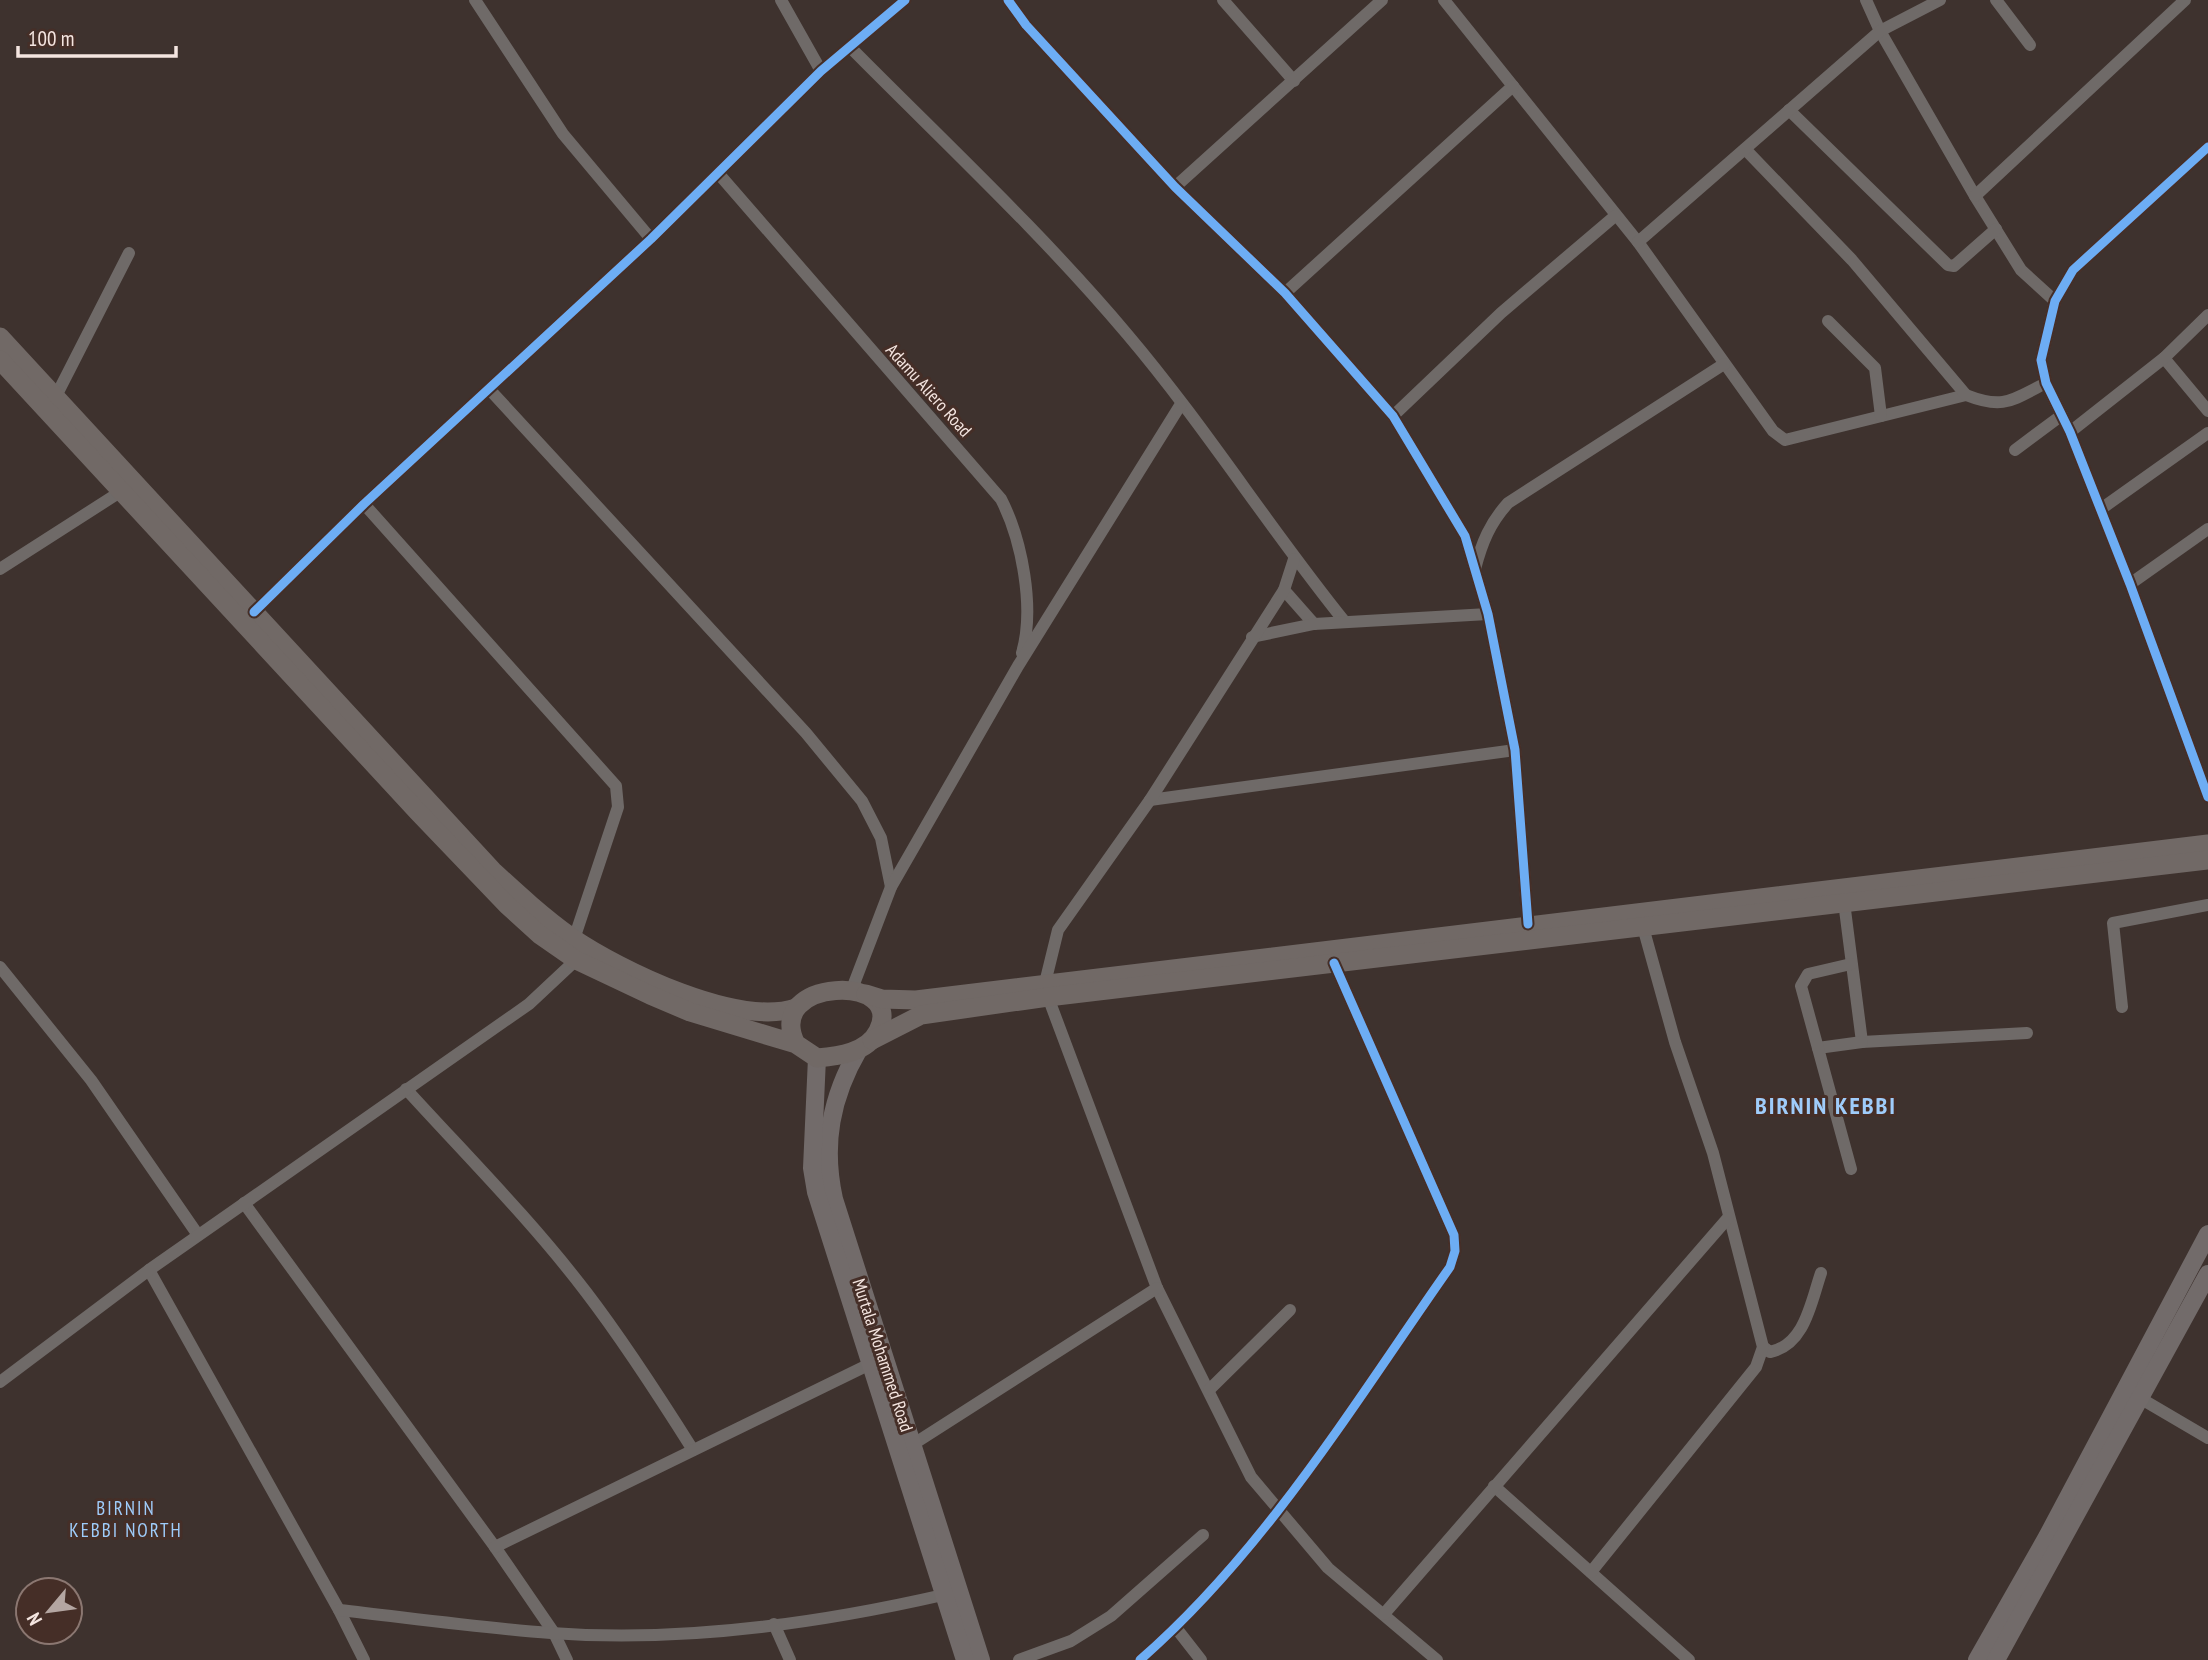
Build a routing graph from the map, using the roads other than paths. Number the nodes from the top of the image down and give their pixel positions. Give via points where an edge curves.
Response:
1 (475, 0) edge
2 (781, 0) edge
3 (905, 0) edge
4 (1008, 0) edge
5 (1223, 0) edge
6 (1382, 0) edge
7 (1444, 0) edge
8 (1866, 0) edge
9 (1940, 0) edge
10 (1996, 0) edge
11 (2185, 0) edge
12 (1880, 31) junction
13 (2030, 45) dead end
14 (851, 48) junction
15 (821, 71) junction
16 (1294, 81) junction
17 (1513, 86) junction
18 (1789, 110) junction
19 (2208, 147) edge
20 (1745, 149) junction
21 (718, 173) junction
22 (1175, 187) junction
23 (1975, 196) junction
24 (1615, 216) junction
25 (1996, 229) junction
26 (651, 239) junction
27 (1637, 242) junction
28 (130, 253) dead end
29 (1285, 293) junction
30 (2055, 301) junction
31 (2208, 316) edge
32 (1828, 321) dead end
33 (0, 337) edge
34 (2164, 358) junction
35 (0, 360) edge
36 (1724, 364) junction
37 (2046, 383) junction
38 (490, 390) junction
39 (1966, 395) junction
40 (51, 404) junction
41 (1181, 404) junction
42 (2208, 411) edge
43 (2062, 415) junction
44 (1393, 416) junction
45 (1881, 416) junction
46 (2070, 432) junction
47 (2208, 433) edge
48 (2015, 450) dead end
49 (120, 492) junction
50 (364, 504) junction
51 (2101, 509) junction
52 (2208, 529) edge
53 (1294, 559) junction
54 (0, 569) edge
55 (1475, 569) junction
56 (2130, 584) junction
57 (1283, 590) junction
58 (254, 612) junction
59 (1488, 614) junction
60 (1345, 622) junction
61 (1314, 624) junction
62 (1252, 637) junction
63 (1018, 666) junction
64 (1515, 750) junction
65 (2208, 797) edge
66 (1150, 800) junction
67 (2208, 844) edge
68 (2208, 860) edge
69 (891, 887) junction
70 (1843, 902) junction
71 (2208, 905) edge
72 (1528, 924) junction
73 (1643, 926) junction
74 (574, 939) junction
75 (576, 960) junction
76 (1334, 963) junction
77 (1852, 964) junction
78 (0, 967) edge
79 (1046, 990) junction
80 (859, 992) junction
81 (2122, 1007) dead end
82 (796, 1008) junction
83 (2027, 1033) dead end
84 (1862, 1042) junction
85 (796, 1044) junction
86 (866, 1044) junction
87 (1818, 1048) junction
88 (817, 1058) junction
89 (406, 1089) junction
90 (1851, 1169) dead end
91 (244, 1203) junction
92 (1728, 1219) junction
93 (2208, 1234) edge
94 (198, 1235) junction
95 (149, 1270) junction
96 (1821, 1273) dead end
97 (2208, 1274) edge
98 (1157, 1288) junction
99 (1290, 1310) dead end
100 (1763, 1347) junction
101 (870, 1364) junction
102 (0, 1382) edge
103 (2124, 1389) junction
104 (1209, 1390) junction
105 (2140, 1399) junction
106 (2208, 1438) edge
107 (912, 1445) junction
108 (693, 1450) junction
109 (1493, 1486) junction
110 (1279, 1511) junction
111 (1203, 1535) dead end
112 (495, 1547) junction
113 (1591, 1572) junction
114 (943, 1595) junction
115 (339, 1610) junction
116 (1384, 1614) junction
117 (774, 1624) junction
118 (1176, 1629) junction
119 (554, 1633) junction
120 (364, 1660) edge
121 (568, 1660) edge
122 (790, 1660) edge
123 (965, 1660) edge
124 (981, 1660) edge
125 (1018, 1660) edge
126 (1140, 1660) edge
127 (1201, 1660) edge
128 (1437, 1660) edge
129 (1689, 1660) edge
130 (1977, 1660) edge
131 (1996, 1660) edge

1 - 26 street via 563,134
2 - 15 street
3 - 14 street
4 - 22 street
5 - 16 street
6 - 16 street
7 - 17 street
8 - 12 street
9 - 12 street
10 - 13 street
11 - 23 street
12 - 18 street
12 - 23 street
14 - 15 street
14 - 41 street via 1076,274
15 - 21 street
16 - 22 street
17 - 24 street
17 - 29 street
18 - 20 street
18 - 25 street via 1948,265 1954,266
19 - 30 street via 2073,270
20 - 27 street
20 - 39 street via 1852,260
21 - 26 street
21 - 63 street, Adamu Aliero Road via 1001,499 1017,533 1026,602 1027,636
22 - 29 street
23 - 25 street
24 - 27 street
24 - 44 street via 1502,313
25 - 30 street via 2021,270
26 - 38 street
27 - 36 street
28 - 40 street
29 - 44 street
30 - 37 street via 2041,360
31 - 34 street
32 - 45 street via 1875,368
33 - 40 main road
34 - 42 street
34 - 46 street
35 - 40 main road
36 - 45 street via 1773,431 1785,440
36 - 55 street via 1508,503 1483,538
37 - 39 street via 2005,404
37 - 43 street
38 - 50 street
38 - 69 street via 806,733 862,801 881,838
39 - 45 street
40 - 49 main road
40 - 58 main road
41 - 53 street
41 - 63 street
43 - 46 street
43 - 48 street
44 - 55 street via 1465,537
46 - 51 street
47 - 51 street
49 - 54 street
49 - 75 main road via 507,905
50 - 58 street
50 - 74 street via 616,786 618,807
51 - 56 street
52 - 56 street
53 - 57 street
53 - 60 street
55 - 59 street
56 - 65 street
57 - 61 street
57 - 62 street
58 - 74 main road via 493,870
59 - 60 street
59 - 64 street
60 - 61 street
61 - 62 street
62 - 66 street
63 - 69 street
64 - 66 street
64 - 72 street
66 - 79 street via 1058,930
67 - 72 main road
68 - 70 main road
69 - 80 street
70 - 73 main road
70 - 77 street
71 - 81 street via 2113,923
72 - 79 main road
73 - 76 main road
73 - 92 street via 1675,1042 1713,1153
74 - 82 main road via 705,1000 760,1014
75 - 85 main road via 690,1012
75 - 89 street via 529,1004
76 - 79 main road
76 - 110 street via 1454,1235 1455,1251 1450,1267
77 - 84 street
77 - 87 street via 1808,974 1802,980
78 - 94 street via 91,1080
79 - 80 main road via 916,1000 889,1000
79 - 86 main road via 921,1015
79 - 98 street
80 - 82 main road via 826,993
80 - 86 main road via 881,1011 880,1027
82 - 85 main road via 791,1024
83 - 84 street
84 - 87 street
85 - 88 main road
86 - 88 main road via 838,1056
86 - 107 main road, Murtala Mohammed Road via 838,1090 827,1153 829,1175
87 - 90 street
88 - 101 main road, Murtala Mohammed Road via 812,1168
89 - 91 street
89 - 108 street via 585,1290
91 - 94 street
91 - 112 street
92 - 100 street
92 - 109 street
93 - 103 main road
94 - 95 street
95 - 102 street
95 - 115 street
96 - 100 street via 1800,1332 1791,1343 1770,1352
97 - 105 main road
98 - 104 street
98 - 107 street
99 - 104 street
100 - 113 street via 1756,1367
101 - 108 street
101 - 114 main road, Murtala Mohammed Road
103 - 105 street
103 - 130 main road
104 - 110 street via 1251,1476
105 - 106 street
105 - 131 main road
107 - 124 main road, Murtala Mohammed Road
108 - 112 street
109 - 113 street
109 - 116 street
110 - 116 street via 1328,1567
110 - 118 street
111 - 125 street via 1111,1616 1071,1641
112 - 119 street
113 - 129 street
114 - 117 street via 880,1610
114 - 123 main road, Murtala Mohammed Road
115 - 119 street
115 - 120 street
116 - 128 street
117 - 119 street via 727,1631
117 - 122 street
118 - 126 street
118 - 127 street
119 - 121 street

